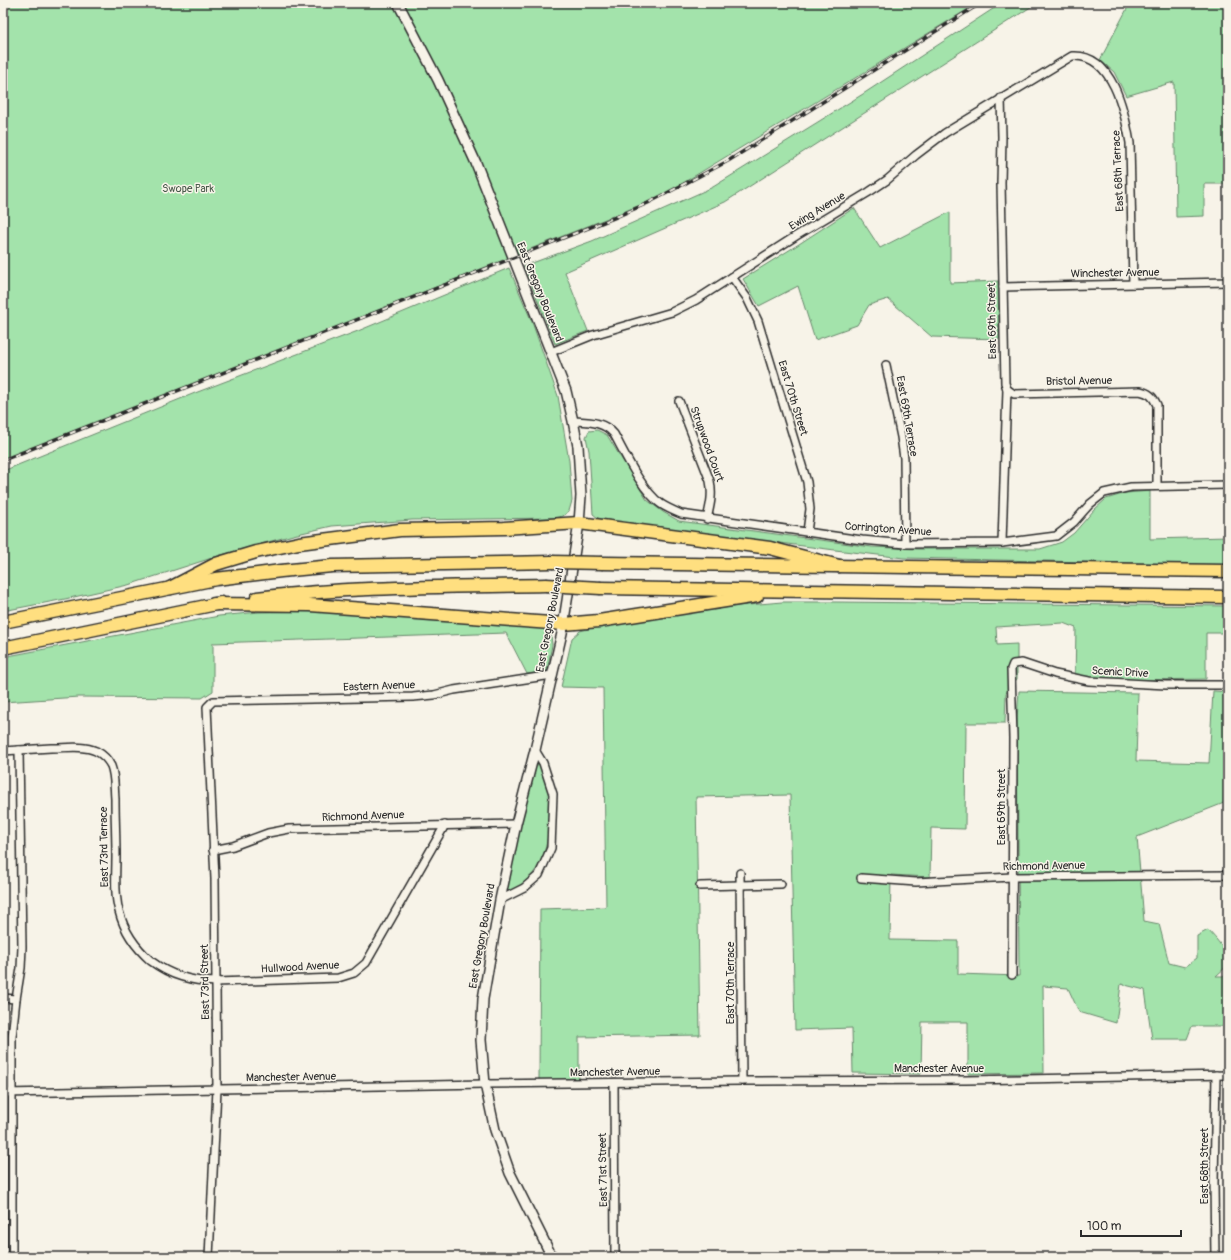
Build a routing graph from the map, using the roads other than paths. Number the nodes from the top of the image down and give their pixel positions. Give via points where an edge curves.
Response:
1 (398, 3) edge
2 (1076, 56) joint
3 (1001, 98) junction
4 (732, 277) junction
5 (1228, 282) edge
6 (1133, 284) junction
7 (1003, 287) junction
8 (551, 352) junction
9 (886, 365) dead end
10 (1007, 389) junction
11 (680, 400) dead end
12 (573, 421) junction
13 (1228, 485) edge
14 (1157, 486) junction
15 (707, 518) junction
16 (579, 523) junction
17 (807, 532) junction
18 (1002, 543) junction
19 (905, 544) junction
20 (839, 566) junction
21 (1228, 571) edge
22 (170, 588) junction
23 (788, 591) junction
24 (1228, 597) edge
25 (214, 604) junction
26 (3, 622) edge
27 (564, 624) junction
28 (3, 648) edge
29 (1013, 664) joint
30 (552, 675) junction
31 (1228, 685) edge
32 (207, 707) joint
33 (19, 750) junction
34 (535, 750) junction
35 (3, 751) edge
36 (516, 824) junction
37 (445, 825) junction
38 (214, 850) junction
39 (740, 873) dead end
40 (1228, 874) edge
41 (1012, 877) junction
42 (861, 878) dead end
43 (781, 884) dead end
44 (741, 885) junction
45 (700, 886) dead end
46 (500, 900) junction
47 (133, 943) joint
48 (1012, 974) dead end
49 (216, 982) junction
50 (3, 998) edge
51 (16, 999) junction
52 (1216, 1075) junction
53 (1228, 1075) edge
54 (742, 1081) junction
55 (614, 1083) junction
56 (485, 1084) junction
57 (217, 1090) junction
58 (12, 1092) junction
59 (3, 1093) edge
60 (12, 1257) edge
61 (209, 1257) edge
62 (552, 1257) edge
63 (615, 1257) edge
64 (1215, 1257) edge

1 - 8 main road, East Gregory Boulevard via 461,128
2 - 3 street, Ewing Avenue
2 - 6 street, East 68th Terrace via 1087,58 1108,76 1116,88 1126,122 1130,143
3 - 4 street, Ewing Avenue via 945,133 869,192
3 - 7 street, East 69th Street
4 - 8 street, Ewing Avenue via 672,312 593,335
4 - 17 street, East 70th Street via 747,298 758,321 807,482 810,509
5 - 6 street, Winchester Avenue
6 - 7 street, Winchester Avenue
7 - 10 street, East 69th Street via 1004,383
8 - 12 main road, East Gregory Boulevard via 566,391
9 - 19 street, East 69th Terrace via 904,458
10 - 14 street, Bristol Avenue via 1014,394 1140,391 1149,393 1157,405
10 - 18 street, East 69th Street
11 - 15 street, Strupwood Court via 710,481 712,500
12 - 15 street, Corrington Avenue via 596,422 610,430 644,487 661,504 681,514
12 - 16 main road, East Gregory Boulevard via 580,468
13 - 14 street, Corrington Avenue
14 - 18 street, Corrington Avenue via 1131,487 1104,493 1056,536
15 - 17 street, Corrington Avenue
16 - 20 highway via 770,548
16 - 22 highway via 504,528 400,530 299,543 216,564
16 - 27 main road, East Gregory Boulevard
17 - 19 street, Corrington Avenue
18 - 19 street, Corrington Avenue
20 - 21 highway
20 - 22 highway, bridge via 552,562 332,566 216,579
22 - 26 highway
23 - 24 highway
23 - 25 highway, bridge via 546,585 385,587
23 - 27 highway via 599,621
25 - 27 highway via 310,605
25 - 28 highway
27 - 30 main road, East Gregory Boulevard
29 - 31 street, Scenic Drive via 1089,681
29 - 41 street, East 69th Street
30 - 32 street, Eastern Avenue via 413,697 213,701
30 - 34 main road, East Gregory Boulevard
32 - 38 street, East 73rd Street
33 - 35 street
33 - 47 street, East 73rd Terrace via 84,747 106,758 114,776 118,910
33 - 51 street via 22,946
34 - 36 main road, East Gregory Boulevard
34 - 46 street via 543,763 553,794 551,848 539,875 524,888
36 - 37 street, Richmond Avenue
36 - 46 main road, East Gregory Boulevard
37 - 38 street, Richmond Avenue via 288,829
37 - 49 street, Hullwood Avenue via 366,963 354,973 338,978
38 - 49 street, East 73rd Street
39 - 44 street, East 70th Terrace
40 - 41 street, Richmond Avenue
41 - 42 street, Richmond Avenue via 916,882
41 - 48 street, East 69th Street
43 - 44 street
44 - 45 street
44 - 54 street, East 70th Terrace
46 - 56 main road, East Gregory Boulevard via 483,999 481,1040
47 - 49 street, Hullwood Avenue via 141,953 173,975 189,980
49 - 57 street, East 73rd Street
50 - 51 street
51 - 58 street via 12,1037
52 - 53 street, Manchester Avenue
52 - 54 street, Manchester Avenue
52 - 64 street, East 68th Street
54 - 55 street, Manchester Avenue
55 - 56 street, Manchester Avenue
55 - 63 street, East 71st Street
56 - 57 street, Manchester Avenue
56 - 62 main road, East Gregory Boulevard via 495,1130 510,1173
57 - 58 street, Manchester Avenue
57 - 61 street, East 73rd Street
58 - 59 street, Manchester Avenue
58 - 60 street

